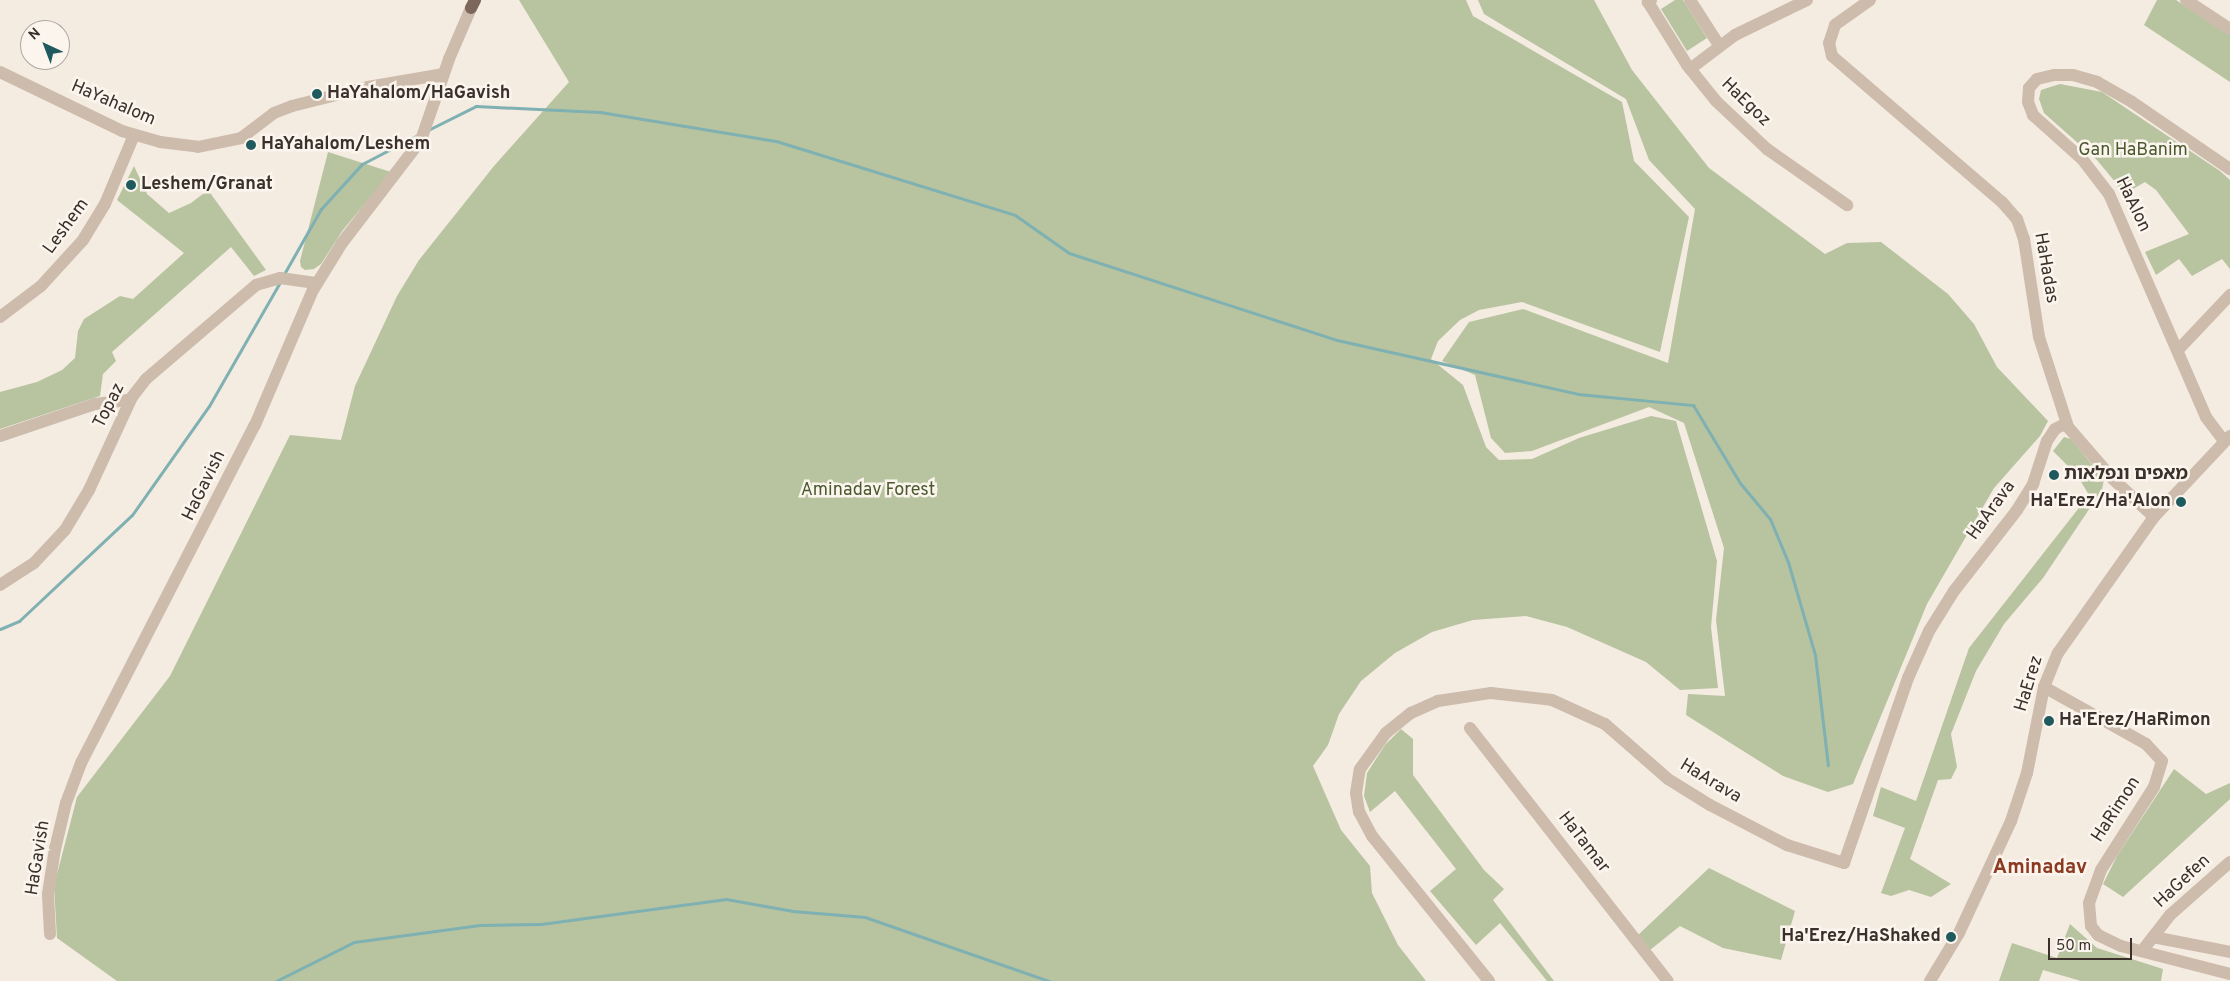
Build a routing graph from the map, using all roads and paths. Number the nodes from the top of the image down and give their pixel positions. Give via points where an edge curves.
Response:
1 (1651, 0) edge
2 (1690, 0) edge
3 (1807, 0) edge
4 (1870, 0) edge
5 (2186, 0) edge
6 (473, 4) edge
7 (2230, 29) edge
8 (1719, 45) junction
9 (1690, 69) junction
10 (0, 72) edge
11 (444, 74) junction
12 (134, 135) junction
13 (2230, 169) edge
14 (1848, 205) dead end
15 (316, 283) junction
16 (2230, 295) edge
17 (0, 317) edge
18 (2178, 350) junction
19 (130, 400) junction
20 (2066, 423) junction
21 (0, 436) edge
22 (2227, 439) edge
23 (2154, 518) junction
24 (0, 585) edge
25 (2044, 687) junction
26 (1470, 728) dead end
27 (2230, 862) edge
28 (50, 934) dead end
29 (2153, 937) junction
30 (2142, 951) junction
31 (2230, 952) edge
32 (2230, 974) edge
33 (1489, 981) edge
34 (1668, 981) edge
35 (1930, 981) edge

1 - 9 street, HaEgoz via 1648,2
2 - 8 street
3 - 8 street
4 - 20 street, HaHadas via 1835,26 1829,43 1832,56 2002,202 2017,219 2024,239 2039,337
5 - 7 street
6 - 11 street, HaGavish
8 - 9 street
9 - 14 street, HaEgoz via 1716,102 1754,137
10 - 12 street, HaYahalom
11 - 12 street, HaYahalom via 368,87 292,106 274,114 241,138 224,144 183,146
11 - 15 street, HaGavish via 416,148 352,229
12 - 17 street, Leshem via 105,204 83,240 41,286
13 - 18 street, HaAlon via 2098,82 2072,75 2055,75 2037,79 2029,88 2028,102 2033,114 2082,159 2106,189
15 - 19 street, Topaz via 280,278 256,285 146,379
15 - 28 street, HaGavish via 250,436 81,763 66,803 55,849 48,894
16 - 18 street
18 - 22 street, HaAlon via 2206,417
19 - 21 street via 95,404
19 - 24 street, Topaz via 89,490 68,526 34,563
20 - 23 street, HaHadas via 2113,479
20 - 33 street, HaArava via 2050,436 2033,484 2017,510 1954,591 1926,637 1844,863 1787,844 1710,805 1668,778 1611,728 1580,710 1552,700 1492,693 1438,701 1411,713 1386,733 1360,769 1356,793 1359,812 1382,850
22 - 23 street, HaErez
23 - 25 street, HaErez via 2060,649
25 - 30 street, HaRimon via 2146,744 2162,761 2154,787 2109,854 2089,903 2091,926 2098,935
25 - 35 street, HaErez via 2012,821 1959,933
26 - 34 street, HaTamar
27 - 29 street, HaGefen via 2170,916
29 - 30 street, HaGefen
29 - 31 street
30 - 32 street

